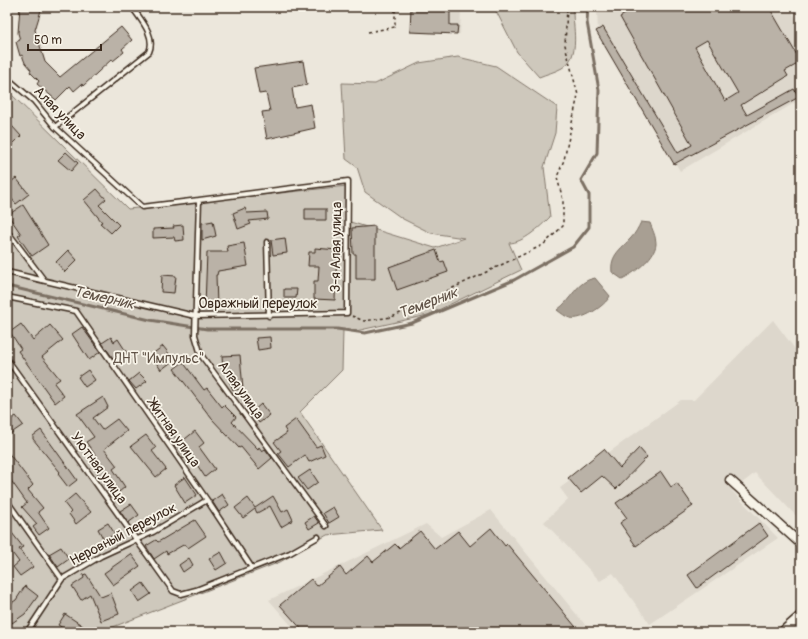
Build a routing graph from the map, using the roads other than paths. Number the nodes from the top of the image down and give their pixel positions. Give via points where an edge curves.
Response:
1 (132, 7) edge
2 (7, 78) edge
3 (55, 127) junction
4 (348, 181) joint
5 (199, 200) junction
6 (7, 231) edge
7 (267, 242) dead end
8 (7, 272) edge
9 (44, 281) junction
10 (7, 297) edge
11 (347, 313) joint
12 (195, 316) junction
13 (268, 316) junction
14 (7, 359) edge
15 (730, 480) dead end
16 (207, 500) junction
17 (7, 501) edge
18 (326, 526) dead end
19 (318, 537) dead end
20 (137, 539) junction
21 (801, 544) edge
22 (252, 568) junction
23 (62, 580) junction
24 (801, 618) edge
25 (27, 632) edge
26 (786, 632) edge

1 - 3 lane via 150,35 152,44 149,52
2 - 3 lane, Алая улица via 34,101
3 - 5 lane, Алая улица via 142,207
4 - 5 lane, Алая улица
4 - 11 lane, 3-я Алая улица
5 - 12 lane, Алая улица
6 - 9 lane
7 - 13 lane
8 - 9 lane, Овражный переулок
9 - 12 lane, Овражный переулок
10 - 16 lane, Житная улица via 76,311
11 - 13 lane, Овражный переулок
12 - 13 lane, Овражный переулок
12 - 18 lane, Алая улица via 195,335 202,355
14 - 20 lane, Уютная улица
15 - 21 street
16 - 20 lane, Неровный переулок
16 - 22 lane, Житная улица
17 - 23 lane
19 - 22 lane via 290,553
20 - 22 lane, Уютная улица via 173,591 181,594
20 - 23 lane, Неровный переулок via 101,556
23 - 25 lane, Неровный переулок
24 - 26 street

